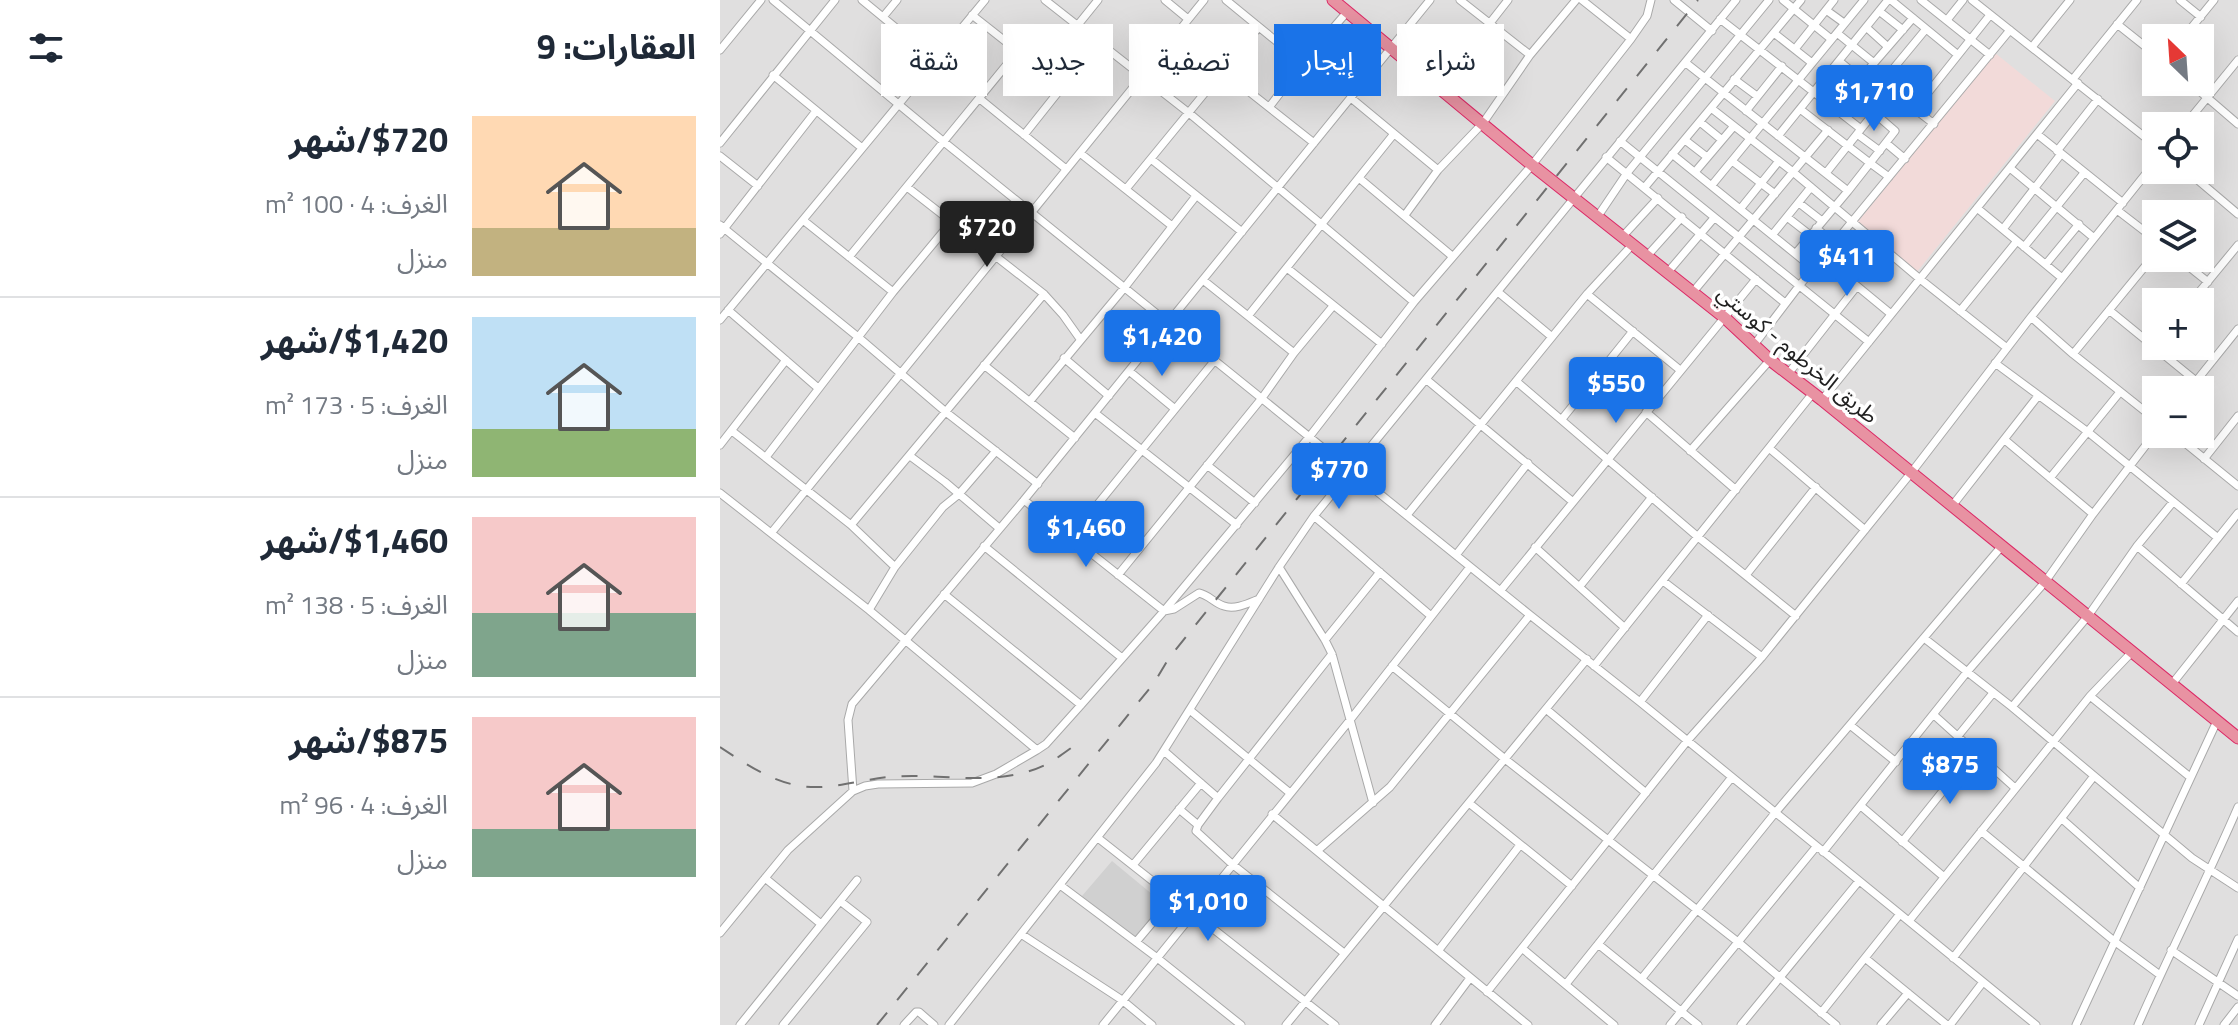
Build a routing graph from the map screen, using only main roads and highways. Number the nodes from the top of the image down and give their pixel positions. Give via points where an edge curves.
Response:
1 (1333, 0) edge
2 (2238, 738) edge

1 - 2 highway, طريق الخرطوم - كوستي

